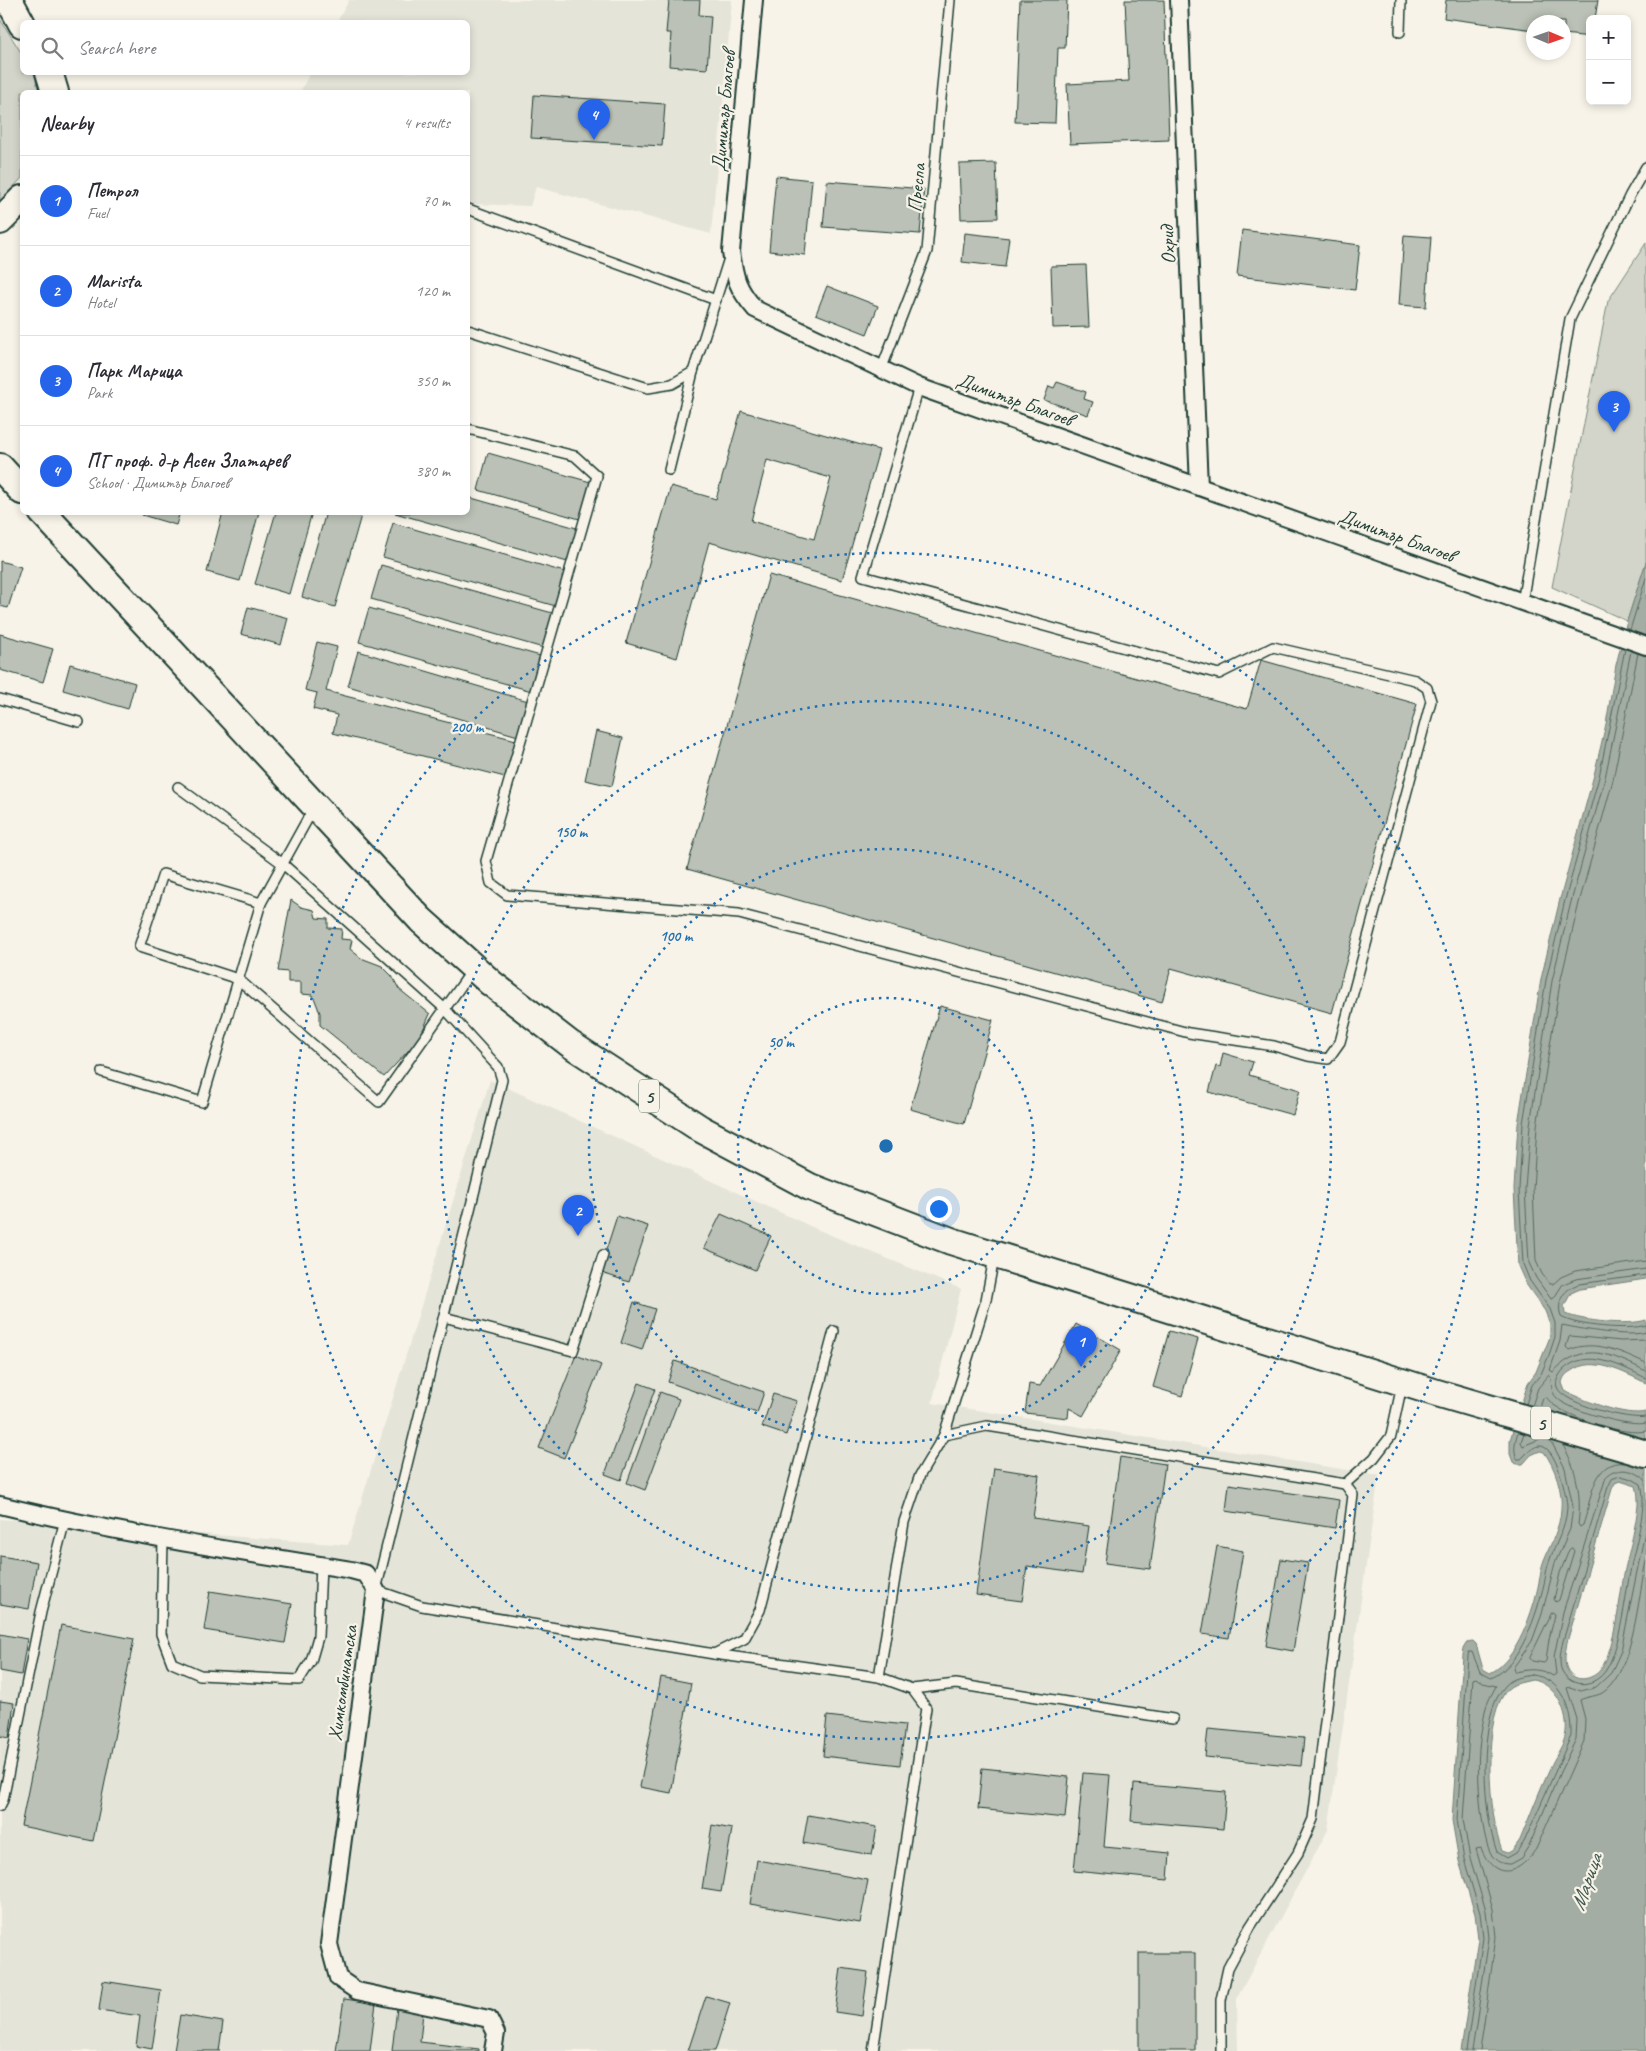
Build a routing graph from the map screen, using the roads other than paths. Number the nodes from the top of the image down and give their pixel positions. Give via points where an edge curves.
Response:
1 (754, 0) edge
2 (950, 0) edge
3 (1179, 0) edge
4 (1401, 0) edge
5 (1400, 32) dead end
6 (50, 75) edge
7 (54, 90) edge
8 (1646, 167) edge
9 (20, 201) edge
10 (470, 210) edge
11 (0, 221) edge
12 (731, 252) junction
13 (716, 300) junction
14 (470, 331) edge
15 (881, 370) junction
16 (693, 372) junction
17 (919, 387) junction
18 (470, 430) edge
19 (0, 467) edge
20 (669, 470) dead end
21 (1199, 487) junction
22 (20, 489) edge
23 (45, 515) edge
24 (1522, 603) junction
25 (1646, 646) edge
26 (0, 699) edge
27 (79, 722) dead end
28 (178, 787) dead end
29 (315, 806) junction
30 (283, 864) junction
31 (261, 903) junction
32 (474, 967) junction
33 (238, 979) junction
34 (445, 1009) junction
35 (102, 1072) dead end
36 (603, 1255) dead end
37 (994, 1255) junction
38 (444, 1316) junction
39 (834, 1331) dead end
40 (1403, 1382) junction
41 (944, 1435) junction
42 (1646, 1454) edge
43 (1345, 1484) junction
44 (0, 1505) edge
45 (65, 1520) junction
46 (163, 1540) junction
47 (321, 1565) junction
48 (376, 1590) junction
49 (714, 1654) junction
50 (879, 1677) junction
51 (912, 1689) junction
52 (1173, 1719) dead end
53 (0, 1806) edge
54 (493, 2051) edge
55 (873, 2051) edge
56 (1221, 2051) edge

1 - 12 street, Димитър Благоев
2 - 15 lane, Преспа via 927,251
3 - 21 street, Охрид
4 - 5 lane
6 - 7 main road
8 - 24 lane via 1570,319
9 - 11 main road
10 - 13 lane
12 - 13 lane
12 - 15 street, Димитър Благоев via 741,292 755,308
13 - 16 lane
14 - 16 lane via 648,388 672,384
15 - 17 street, Димитър Благоев
16 - 20 lane
17 - 18 lane via 863,576 1219,674 1273,647 1415,680 1427,688 1431,701 1340,1042 1328,1059 1274,1046 1189,1033 739,914 507,895 491,883 486,861 598,476 575,456
17 - 21 street, Димитър Благоев
19 - 22 main road
21 - 24 street, Димитър Благоев
23 - 29 main road, 5
24 - 25 street, Димитър Благоев
26 - 27 lane
28 - 30 lane
29 - 30 lane
29 - 32 main road, 5 via 421,920
30 - 31 lane
30 - 34 lane
31 - 33 lane
31 - 33 lane via 163,874 139,947
32 - 34 lane
32 - 37 main road, 5 via 570,1044 701,1129 810,1187
33 - 34 lane via 379,1102
33 - 35 lane via 202,1102
34 - 38 lane via 498,1067 502,1080
36 - 38 lane via 572,1350
37 - 40 main road, 5
37 - 41 lane via 986,1300
38 - 48 lane
39 - 49 lane via 760,1610 744,1639
40 - 42 main road, 5
40 - 43 lane via 1391,1436 1374,1458
41 - 43 lane via 987,1426
41 - 50 lane via 920,1475 904,1522
43 - 56 lane via 1353,1495 1313,1819 1298,1853 1250,1927 1228,1968 1221,2000
44 - 45 street
45 - 46 street
45 - 53 lane via 40,1612
46 - 47 street
46 - 47 lane via 161,1634 172,1663 200,1675 299,1680 312,1661 318,1637
47 - 48 street via 366,1574
48 - 49 lane via 422,1606
48 - 54 street, Химкомбинатска via 329,1944 331,1953 338,1978 357,1991 488,2018 496,2033
49 - 50 lane
50 - 51 lane
51 - 52 lane via 956,1684
51 - 55 lane via 926,1708

